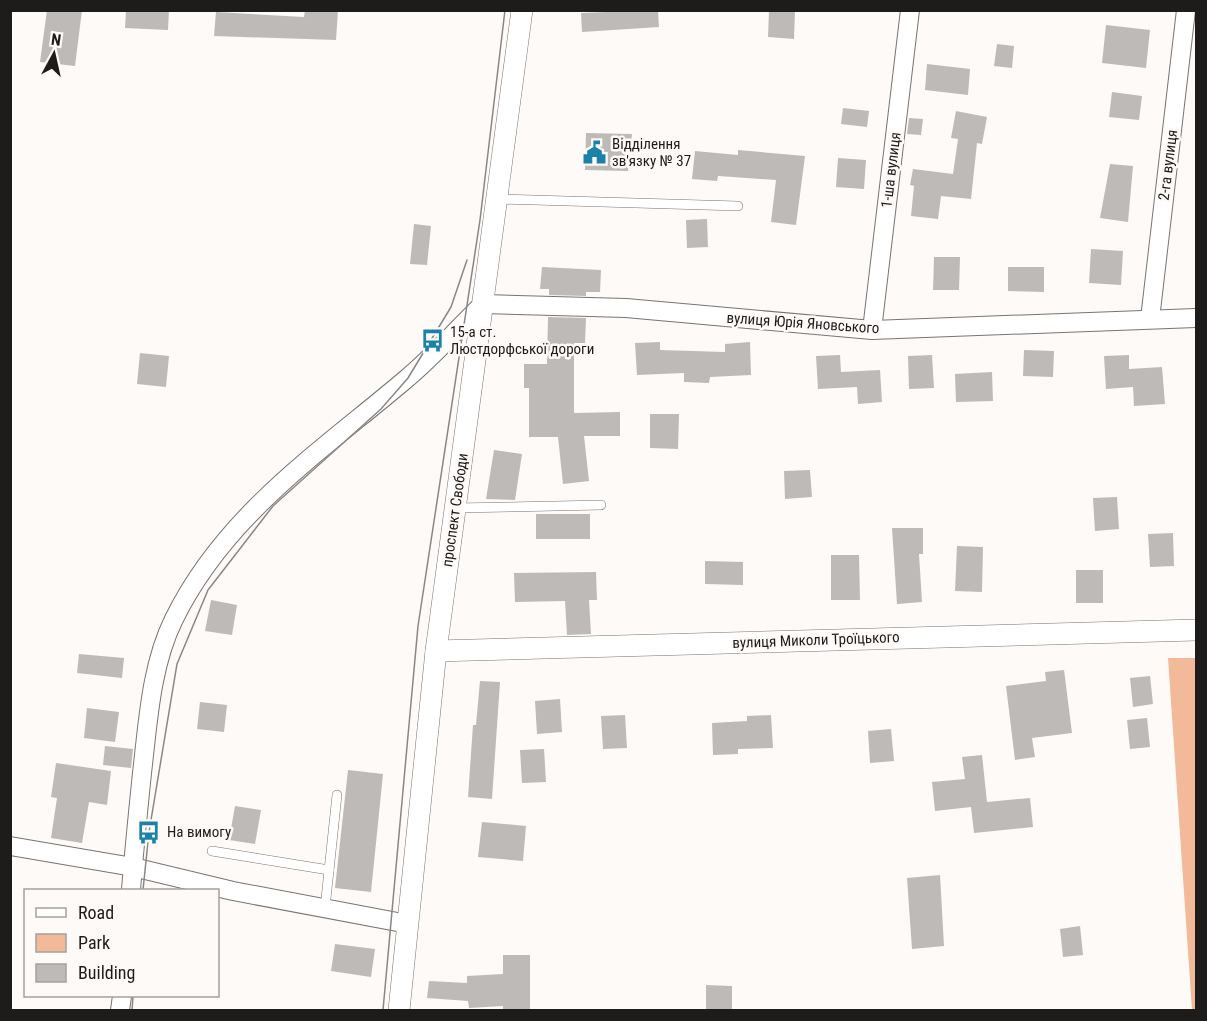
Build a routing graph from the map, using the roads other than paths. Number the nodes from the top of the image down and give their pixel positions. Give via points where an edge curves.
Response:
1 (522, 10) edge
2 (910, 10) edge
3 (1186, 10) edge
4 (497, 199) junction
5 (738, 206) dead end
6 (483, 304) junction
7 (1197, 318) edge
8 (1150, 320) junction
9 (872, 330) junction
10 (601, 505) dead end
11 (456, 508) junction
12 (1197, 630) edge
13 (436, 651) junction
14 (337, 795) dead end
15 (10, 846) edge
16 (212, 851) dead end
17 (133, 867) junction
18 (330, 870) junction
19 (131, 889) edge
20 (325, 908) junction
21 (408, 924) junction
22 (399, 1011) edge

1 - 4 street, проспект Свободи
2 - 9 street, 1-ша вулиця
3 - 8 street, 2-га вулиця
4 - 5 lane
4 - 6 street, проспект Свободи
6 - 9 street, вулиця Юрія Яновського via 626,308
6 - 11 street, проспект Свободи
6 - 17 street via 408,378 269,492 200,576 174,620 156,673
7 - 8 street, вулиця Юрія Яновського
8 - 9 street, вулиця Юрія Яновського
10 - 11 lane
11 - 13 street, проспект Свободи
12 - 13 street, вулиця Миколи Троїцького
13 - 21 street, проспект Свободи
14 - 18 lane
15 - 17 street
16 - 18 lane
17 - 19 street
17 - 20 street
18 - 20 lane
20 - 21 street
21 - 22 street, проспект Свободи

